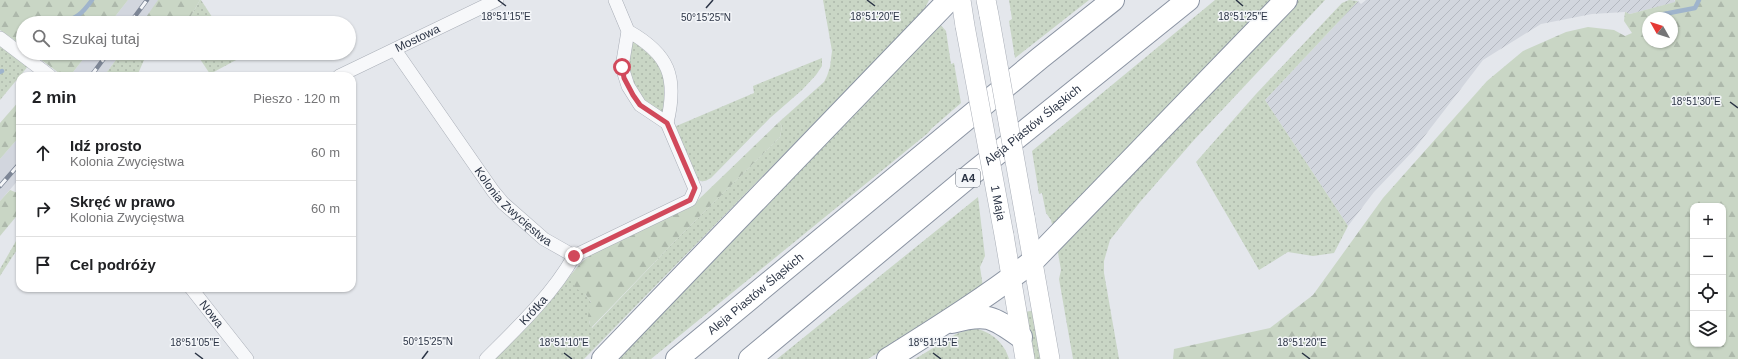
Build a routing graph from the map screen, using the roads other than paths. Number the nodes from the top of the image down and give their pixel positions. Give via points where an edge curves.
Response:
1 (497, 0) edge
2 (615, 0) edge
3 (949, 0) edge
4 (961, 0) edge
5 (1113, 0) edge
6 (1188, 0) edge
7 (1286, 0) edge
8 (988, 8) edge
9 (628, 31) junction
10 (0, 38) edge
11 (16, 50) edge
12 (395, 50) junction
13 (29, 60) edge
14 (45, 72) edge
15 (348, 72) edge
16 (667, 123) junction
17 (574, 256) junction
18 (1033, 261) junction
19 (1010, 278) junction
20 (193, 292) edge
21 (941, 326) junction
22 (1021, 337) junction
23 (247, 359) edge
24 (486, 359) edge
25 (603, 359) edge
26 (677, 359) edge
27 (750, 359) edge
28 (888, 359) edge
29 (1025, 359) edge
30 (1050, 359) edge

1 - 12 street, Mostowa
2 - 9 street
3 - 25 highway
4 - 19 main road, 1 Maja, bridge
5 - 26 highway, Aleja Piastów Śląskich
6 - 27 highway, Aleja Piastów Śląskich / A4 via 973,173
7 - 18 highway
8 - 18 main road, 1 Maja, bridge
9 - 16 street via 651,45 664,62 672,86
9 - 16 street via 622,67 626,82 640,105
10 - 11 street
12 - 15 street, Mostowa
12 - 17 street, Kolonia Zwycięstwa via 493,191 544,239
13 - 14 street
16 - 17 street via 695,188 690,200
17 - 24 street, Krótka via 566,270 518,328
18 - 19 highway
18 - 30 main road, 1 Maja
19 - 21 highway
19 - 22 main road, 1 Maja
20 - 23 street, Nowa
21 - 22 highway via 972,316 992,318
21 - 28 highway
22 - 29 main road, 1 Maja

